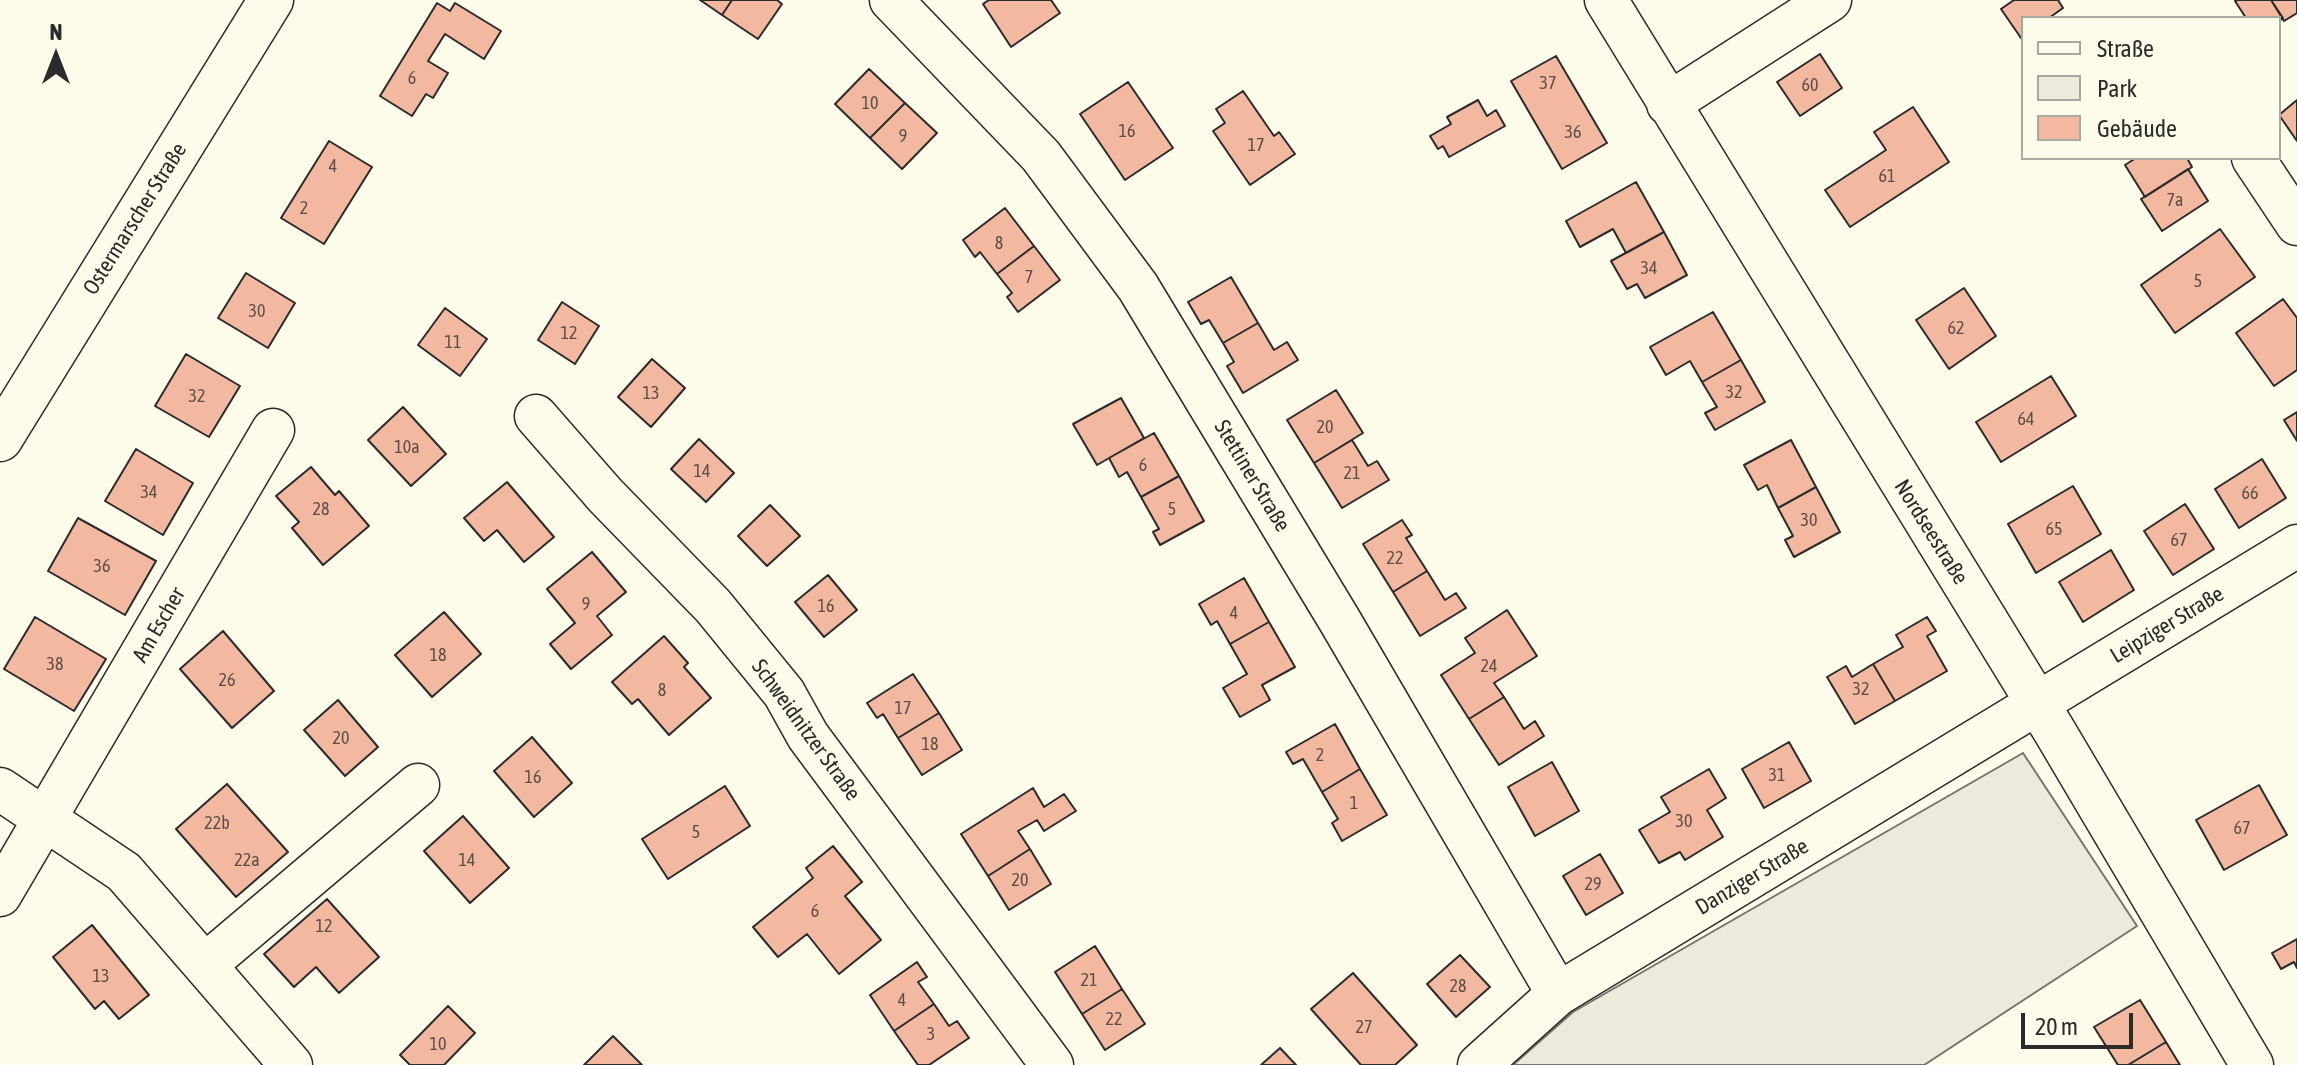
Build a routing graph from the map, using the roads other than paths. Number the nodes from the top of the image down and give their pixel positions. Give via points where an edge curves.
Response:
1 (271, 0) edge
2 (891, 0) edge
3 (1606, 0) edge
4 (1830, 0) edge
5 (1668, 104) junction
6 (2254, 160) edge
7 (2297, 224) edge
8 (536, 416) dead end
9 (273, 430) dead end
10 (0, 439) edge
11 (2297, 546) edge
12 (2037, 704) junction
13 (418, 785) dead end
14 (0, 789) edge
15 (46, 819) junction
16 (0, 895) edge
17 (205, 965) junction
18 (1558, 994) junction
19 (291, 1065) edge
20 (1052, 1065) edge
21 (1479, 1065) edge
22 (2252, 1065) edge

1 - 10 main road, Ostermarscher Straße
2 - 18 street, Stettiner Straße via 1041,156 1138,287
3 - 5 street, Nordseestraße
4 - 5 street
5 - 12 street, Nordseestraße
6 - 7 street
8 - 20 street, Schweidnitzer Straße via 713,606 784,693 808,736
9 - 15 street, Am Escher
11 - 12 street, Leipziger Straße
12 - 18 street, Danziger Straße
12 - 22 street, Nordseestraße
13 - 17 street
14 - 15 street
15 - 16 street, Am Escher
15 - 17 street via 124,872
17 - 19 street
18 - 21 street, Danziger Straße

